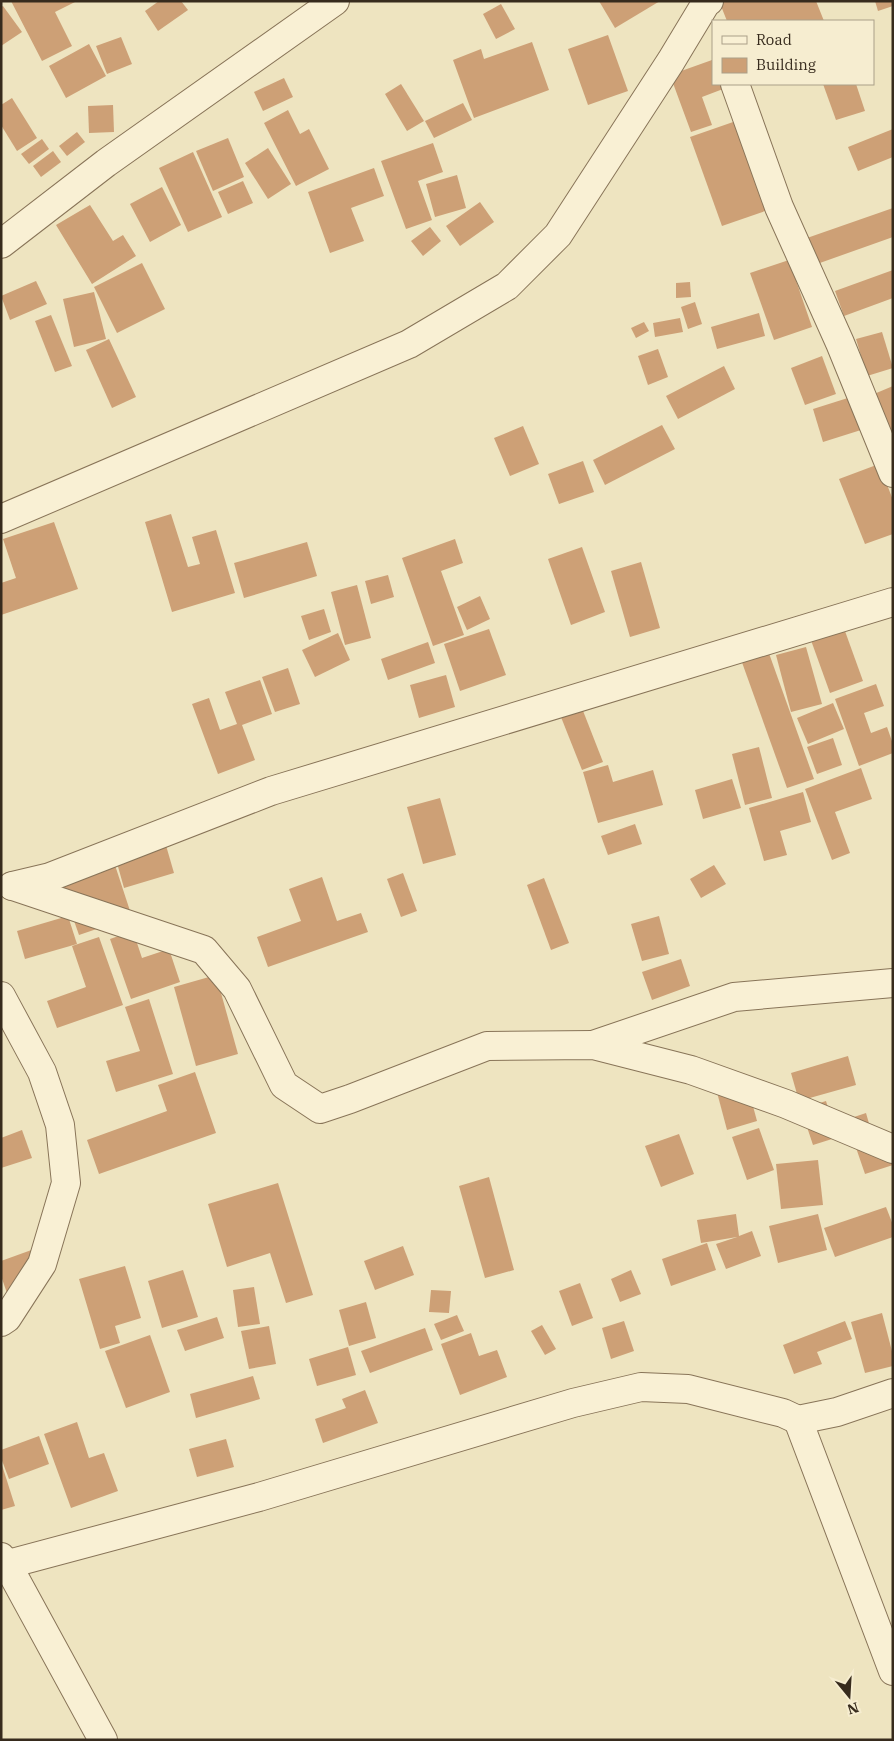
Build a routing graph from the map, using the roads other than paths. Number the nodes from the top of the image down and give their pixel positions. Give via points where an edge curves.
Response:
1 (317, 5) edge
2 (708, 7) edge
3 (735, 85) edge
4 (1, 244) edge
5 (893, 472) edge
6 (1, 518) edge
7 (893, 602) edge
8 (7, 887) edge
9 (893, 983) edge
10 (1, 996) edge
11 (593, 1045) junction
12 (893, 1148) edge
13 (1, 1322) edge
14 (893, 1393) edge
15 (798, 1420) junction
16 (3, 1562) edge
17 (893, 1671) edge
18 (103, 1740) edge

1 - 4 street
2 - 6 street via 558,235 507,286 409,344
3 - 5 street via 779,207
7 - 8 street via 271,791 50,877
8 - 11 street via 204,950 237,990 284,1085 320,1109 487,1046
9 - 11 street via 734,997
10 - 13 street via 42,1072 60,1125 66,1183 42,1264 7,1318
11 - 12 street via 691,1070 786,1104
14 - 15 street via 837,1412
15 - 16 street via 783,1413 688,1389 641,1387 574,1402 259,1497
15 - 17 street
16 - 18 street

